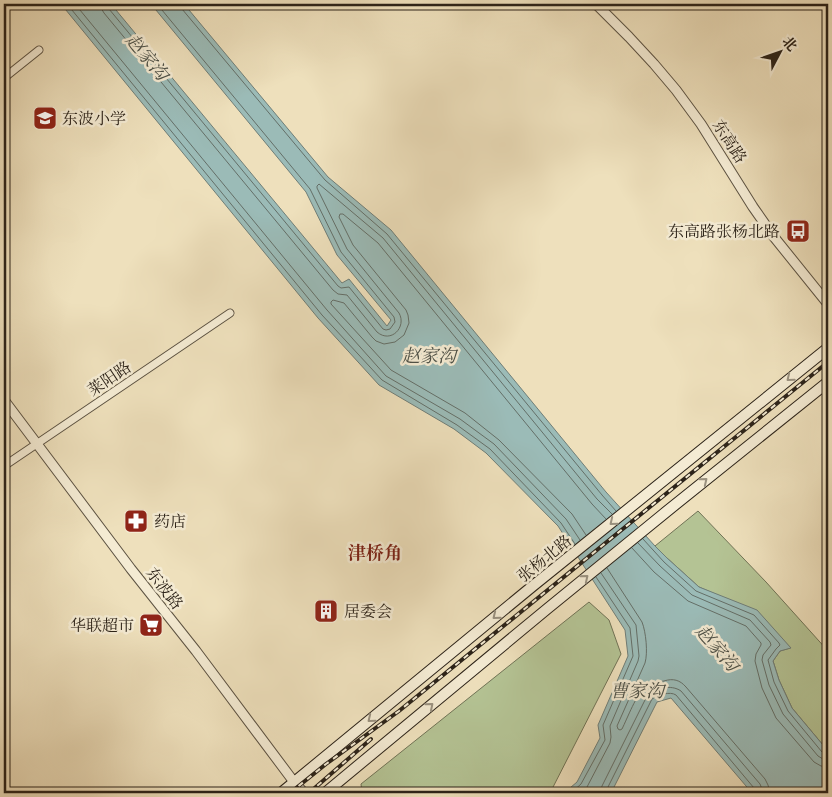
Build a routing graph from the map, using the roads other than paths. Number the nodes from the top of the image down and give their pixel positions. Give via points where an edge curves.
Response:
1 (596, 4) edge
2 (39, 50) dead end
3 (4, 78) edge
4 (828, 304) edge
5 (230, 312) dead end
6 (828, 348) edge
7 (828, 382) edge
8 (4, 400) edge
9 (37, 444) junction
10 (4, 466) edge
11 (294, 782) junction
12 (281, 793) edge
13 (304, 793) edge
14 (325, 793) edge

1 - 4 street, 东高路 via 676,90 774,237
2 - 3 street
5 - 9 street, 莱阳路
6 -> 11 main road, 张杨北路
14 -> 7 main road
8 - 9 street, 东波路
9 - 10 street, 莱阳路
9 - 11 street, 东波路
11 - 12 main road, 张杨北路
11 - 13 street, 东波路

